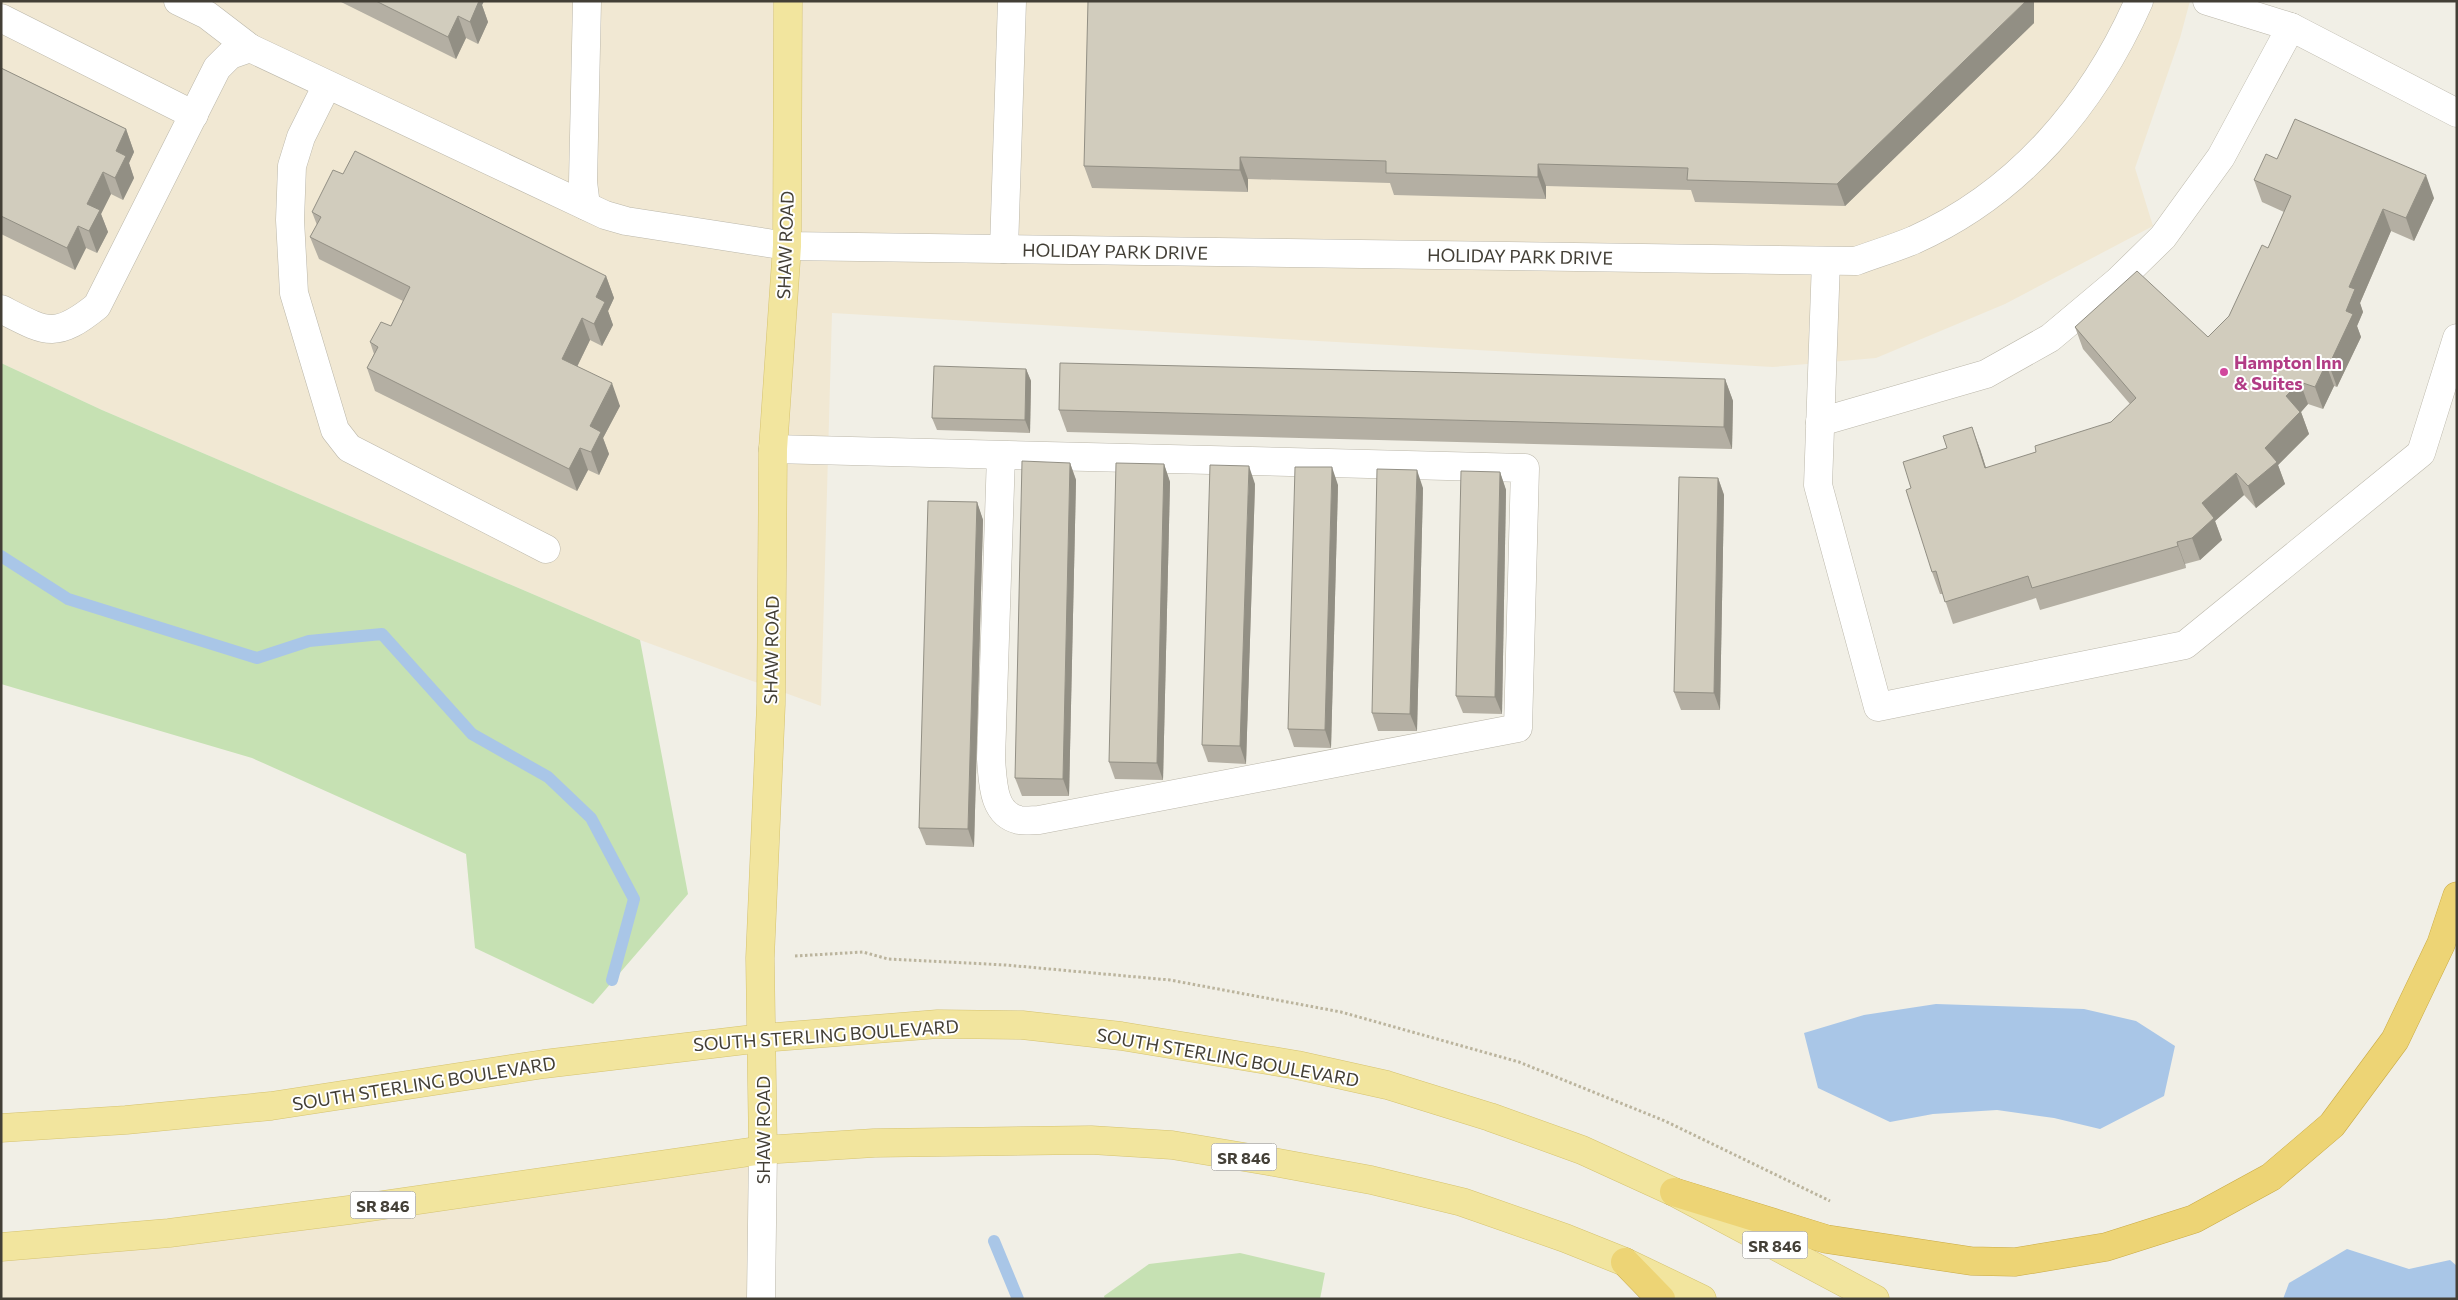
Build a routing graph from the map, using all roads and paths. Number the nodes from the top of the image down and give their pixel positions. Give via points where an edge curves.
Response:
1 (178, 1) edge
2 (587, 1) edge
3 (788, 1) edge
4 (1012, 1) edge
5 (2139, 1) edge
6 (2207, 1) edge
7 (1, 18) edge
8 (2291, 27) junction
9 (250, 48) junction
10 (327, 84) junction
11 (2457, 113) edge
12 (194, 115) junction
13 (586, 206) junction
14 (787, 246) junction
15 (1004, 249) junction
16 (1826, 261) junction
17 (1, 309) edge
18 (2457, 338) edge
19 (1820, 422) junction
20 (773, 450) junction
21 (1001, 456) junction
22 (546, 549) dead end
23 (2457, 896) edge
24 (762, 1038) junction
25 (1, 1128) edge
26 (763, 1150) junction
27 (1674, 1192) junction
28 (1, 1248) edge
29 (1625, 1262) junction
30 (760, 1299) edge
31 (1661, 1299) edge
32 (1702, 1299) edge
33 (1875, 1299) edge

1 - 9 street, HOLIDAY PARK DRIVE via 207,15
2 - 13 street via 583,182
3 - 14 main road, SHAW ROAD
4 - 15 street
5 - 16 street, HOLIDAY PARK DRIVE via 2110,61 2071,118 2024,167 1973,207 1914,240 1856,261
6 - 8 street
7 - 12 street
8 - 11 street
8 - 19 street via 2221,157 2163,237 2118,281 2050,338 1986,374
9 - 10 street, HOLIDAY PARK DRIVE
9 - 12 street via 230,55 217,68
10 - 13 street, HOLIDAY PARK DRIVE
10 - 22 street via 301,137 292,166 290,220 294,293 335,430 349,448
12 - 17 street via 97,306 77,323 58,330 38,328
13 - 14 street, HOLIDAY PARK DRIVE via 626,221
14 - 15 street, HOLIDAY PARK DRIVE
14 - 20 main road, SHAW ROAD
15 - 16 street, HOLIDAY PARK DRIVE
16 - 19 street
18 - 19 street via 2421,453 2185,645 1878,707 1818,485
20 - 21 street
20 - 24 main road, SHAW ROAD via 771,704 760,958
21 - 21 street via 1525,468 1518,728 1039,820 1019,820 1006,814 996,800 992,759
23 - 27 highway via 2441,944 2395,1040 2332,1125 2271,1178 2194,1219 2106,1247 2015,1262 1971,1261 1826,1239
24 - 25 main road, SOUTH STERLING BOULEVARD / SR 846 via 544,1064 271,1106
24 - 26 main road, SHAW ROAD
24 - 27 main road, SOUTH STERLING BOULEVARD / SR 846 via 938,1024 1022,1025 1121,1036 1297,1065 1387,1085 1490,1117 1582,1150
26 - 28 main road, SR 846 via 339,1212 169,1233
26 - 29 main road, SR 846 via 874,1143 1090,1140 1172,1145 1371,1180 1462,1202
26 - 30 street, SHAW ROAD
27 - 33 main road, SOUTH STERLING BOULEVARD / SR 846
29 - 31 highway
29 - 32 main road, SR 846

